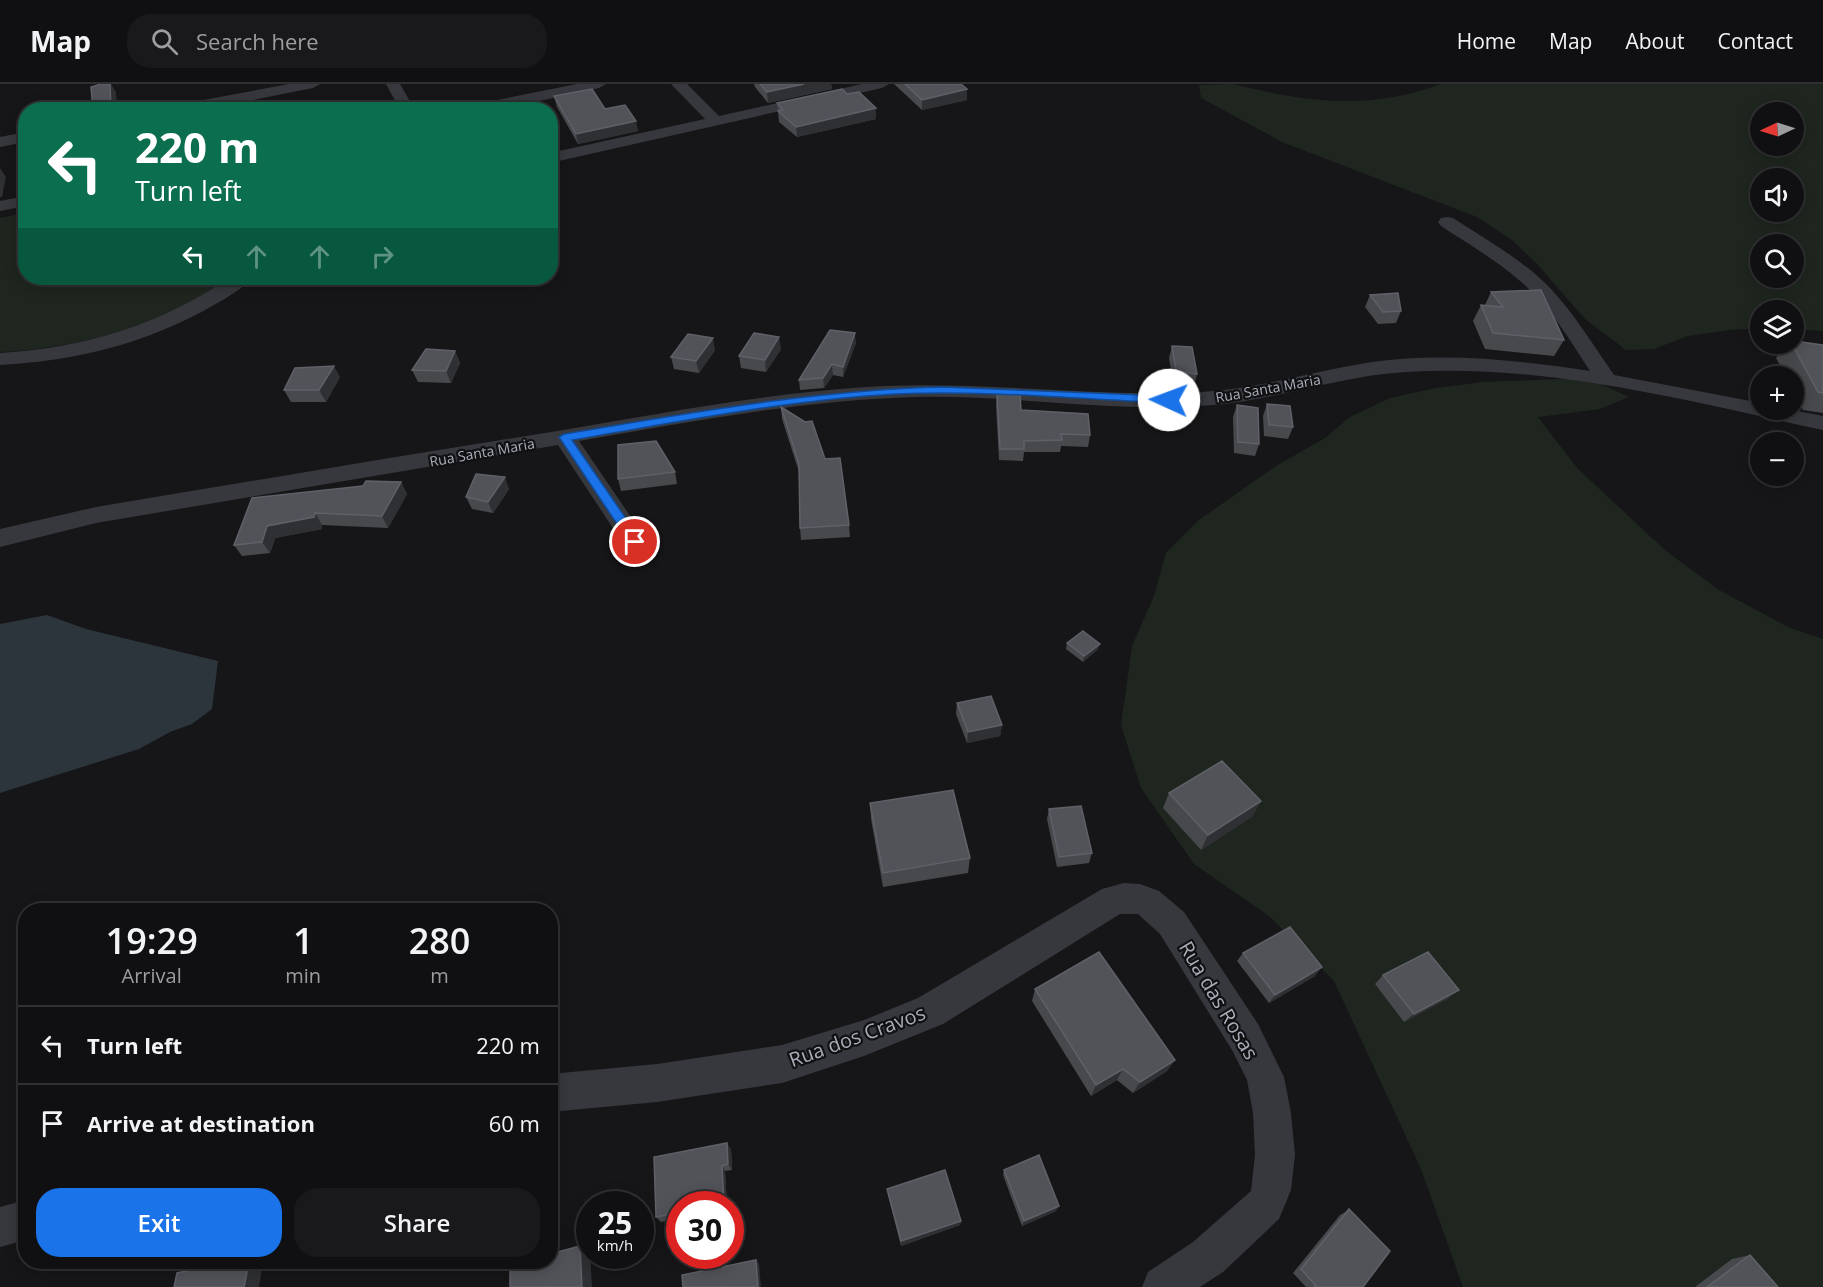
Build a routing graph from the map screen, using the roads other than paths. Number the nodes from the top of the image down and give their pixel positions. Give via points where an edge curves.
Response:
1 (313, 84) edge
2 (393, 84) edge
3 (599, 84) edge
4 (678, 84) edge
5 (882, 84) edge
6 (218, 102) edge
7 (403, 102) edge
8 (511, 102) edge
9 (716, 121) junction
10 (18, 139) edge
11 (0, 142) edge
12 (558, 156) edge
13 (18, 203) edge
14 (0, 206) edge
15 (1447, 222) dead end
16 (230, 285) edge
17 (0, 359) edge
18 (1608, 381) junction
19 (1823, 423) edge
20 (564, 437) junction
21 (0, 538) edge
22 (635, 542) dead end
23 (1136, 897) joint
24 (558, 1092) edge
25 (18, 1222) edge
26 (0, 1227) edge
27 (1162, 1287) edge

1 - 6 street
2 - 7 street
3 - 8 street
4 - 9 street
5 - 9 street
9 - 12 street
10 - 11 street
13 - 14 street
15 - 18 street via 1500,256 1542,291
16 - 17 street via 189,311 132,334 62,353
18 - 19 street, Rua Santa Maria
18 - 20 street, Rua Santa Maria via 1556,372 1416,365 1361,371 1224,398 1169,400 895,391 778,402
20 - 21 street, Rua Santa Maria via 96,515
20 - 22 street
23 - 24 street, Rua dos Cravos via 1114,900 930,1011 864,1038 782,1064 657,1083
23 - 27 street, Rua das Rosas via 1158,908 1172,923 1245,1037 1265,1077 1272,1113 1274,1174 1264,1205 1208,1257
25 - 26 street

